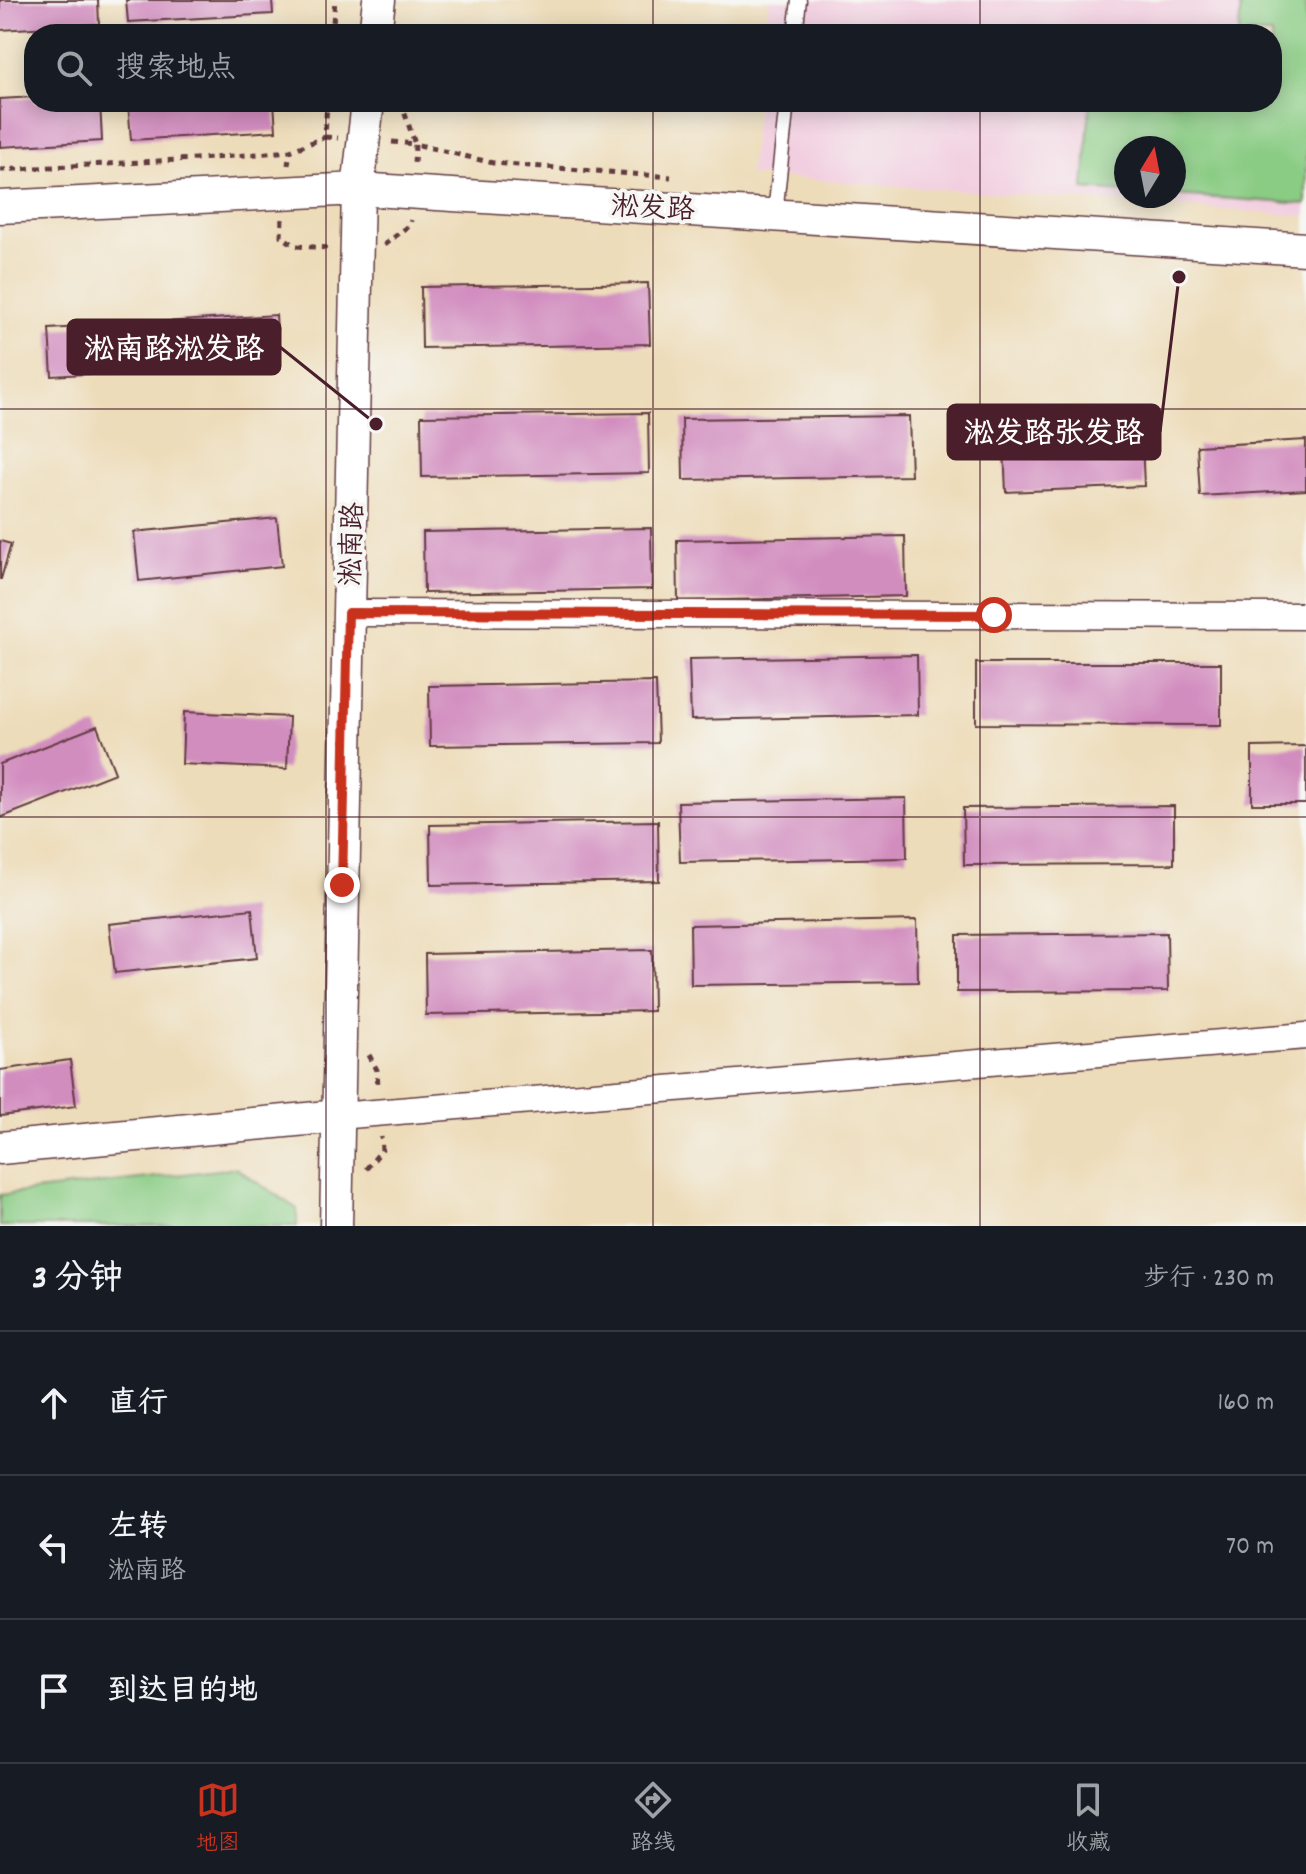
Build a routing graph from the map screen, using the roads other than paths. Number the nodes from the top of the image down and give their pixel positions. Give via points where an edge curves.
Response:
1 (379, 0) edge
2 (799, 0) edge
3 (376, 24) edge
4 (796, 24) edge
5 (367, 112) edge
6 (786, 112) edge
7 (358, 189) junction
8 (0, 207) edge
9 (775, 214) junction
10 (1306, 249) edge
11 (348, 613) junction
12 (1306, 616) edge
13 (1306, 1036) edge
14 (338, 1116) junction
15 (0, 1148) edge
16 (336, 1226) edge

1 - 3 street
2 - 4 lane
5 - 7 street, 淞南路
6 - 9 lane
7 - 8 street, 淞发路
7 - 9 street, 淞发路
7 - 11 street, 淞南路
9 - 10 street, 淞发路
11 - 12 street
11 - 14 street, 淞南路
13 - 14 street
14 - 15 street
14 - 16 street, 淞南路

